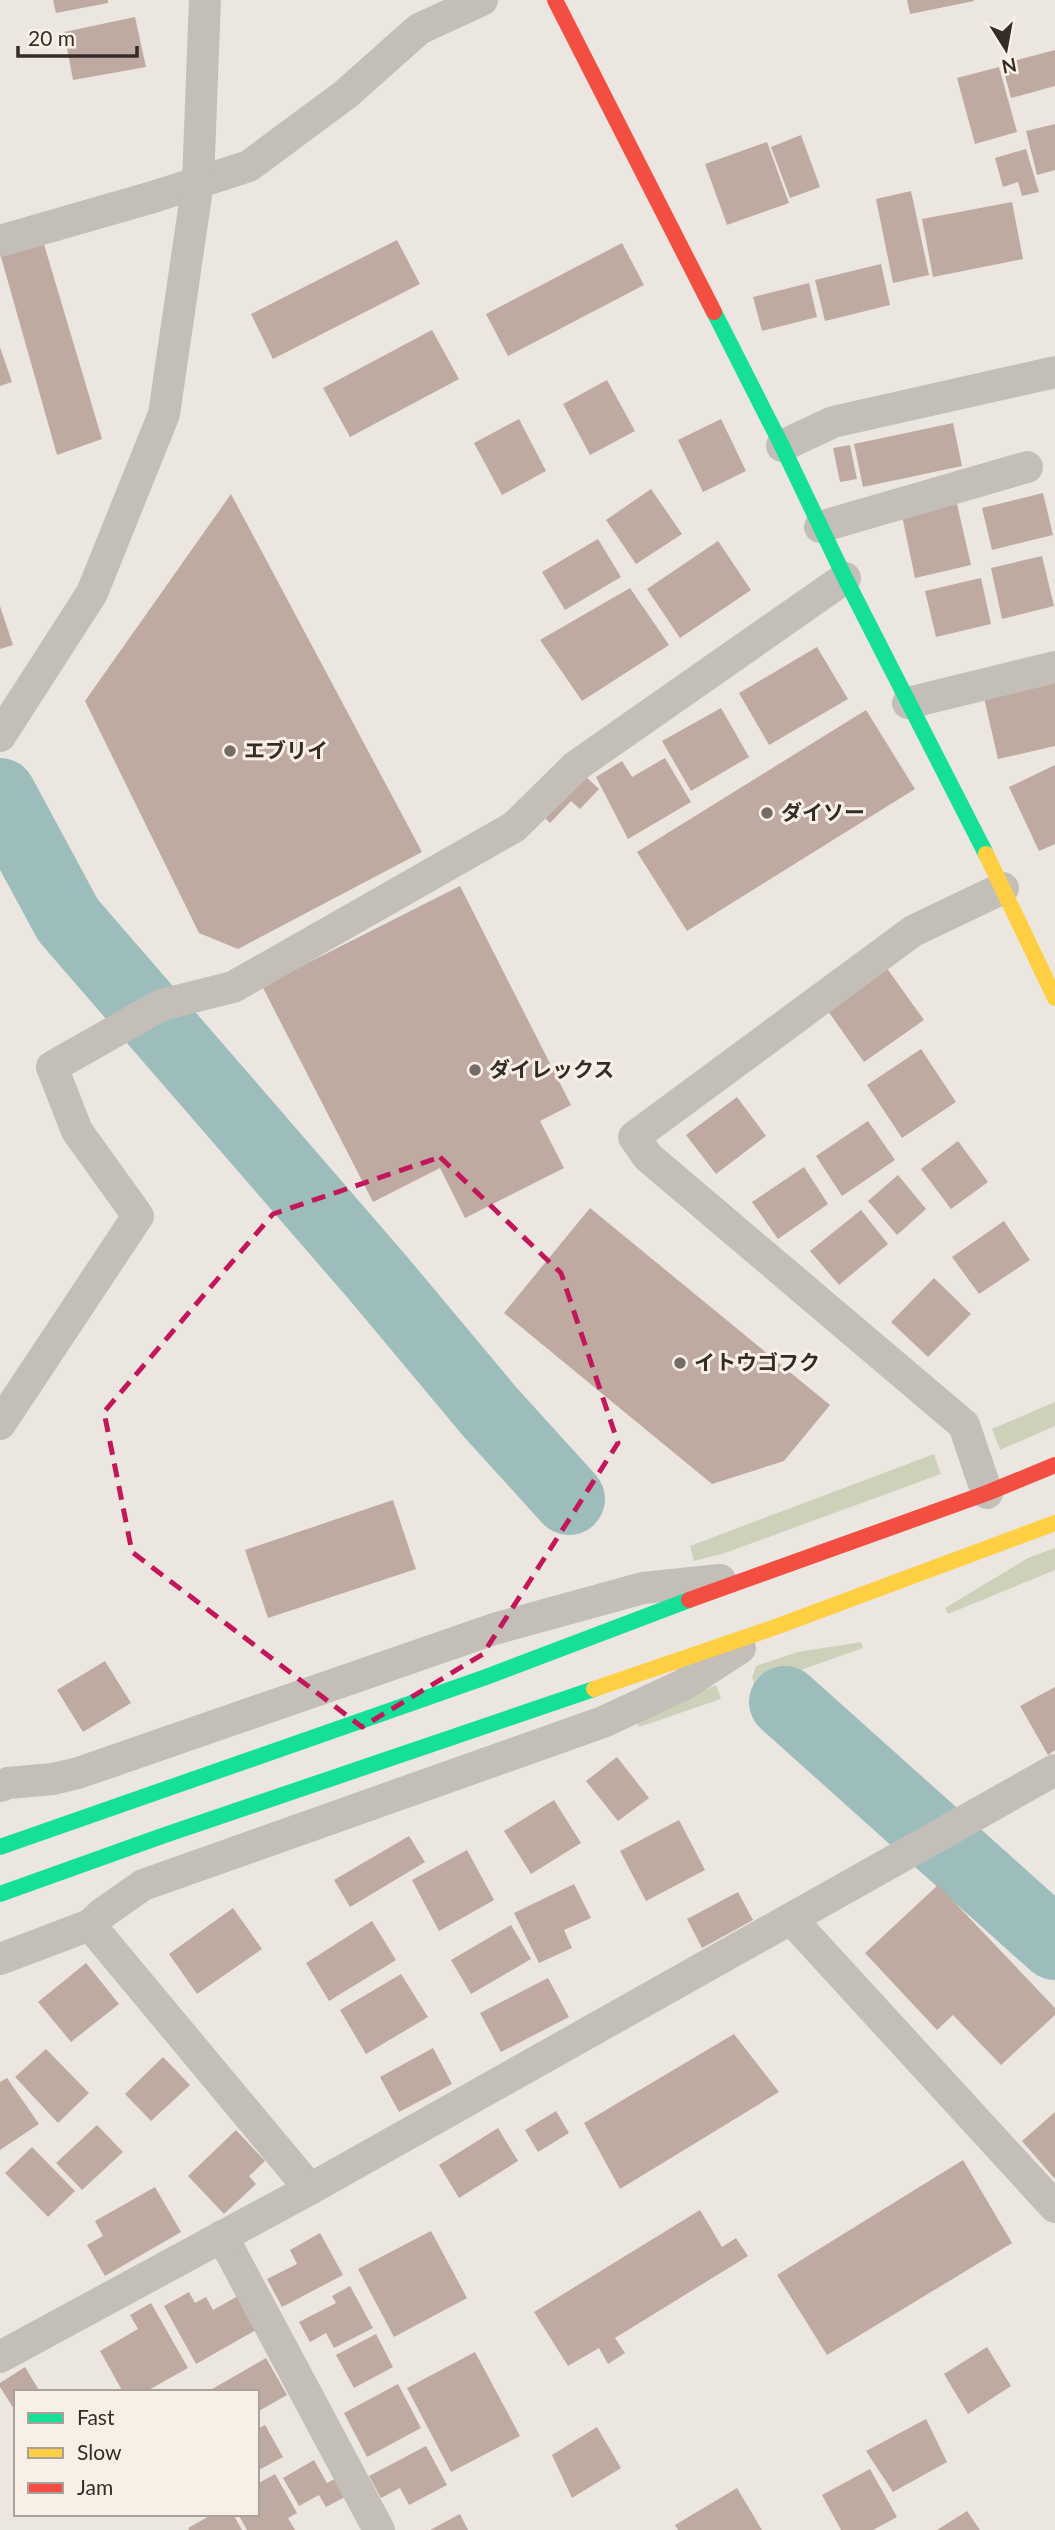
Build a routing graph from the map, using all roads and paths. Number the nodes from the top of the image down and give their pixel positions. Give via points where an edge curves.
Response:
1 (205, 0) edge
2 (482, 0) edge
3 (555, 0) edge
4 (198, 182) junction
5 (0, 241) edge
6 (1055, 372) edge
7 (782, 446) junction
8 (1027, 467) dead end
9 (820, 527) junction
10 (845, 578) junction
11 (1055, 667) edge
12 (908, 703) junction
13 (0, 736) edge
14 (1003, 888) junction
15 (1055, 998) edge
16 (0, 1424) edge
17 (1055, 1465) edge
18 (987, 1493) junction
19 (1055, 1523) edge
20 (754, 1576) junction
21 (770, 1629) junction
22 (1055, 1770) edge
23 (0, 1786) edge
24 (0, 1847) edge
25 (0, 1894) edge
26 (791, 1919) junction
27 (90, 1925) junction
28 (0, 1959) edge
29 (310, 2189) junction
30 (1055, 2207) edge
31 (222, 2236) junction
32 (0, 2357) edge
33 (379, 2530) edge

1 - 4 street
2 - 4 street via 419,29 346,94 249,166
3 - 7 street
4 - 5 street
4 - 13 street via 164,414 92,593
6 - 7 street via 833,422
7 - 9 street
8 - 9 street
9 - 10 street
10 - 12 street
10 - 16 street via 576,766 514,827 233,987 161,1005 52,1067 77,1131 138,1216
11 - 12 street
12 - 14 street
14 - 15 street
14 - 18 street via 913,931 634,1137 648,1157 964,1425
17 - 18 street
18 - 20 street
19 - 21 street
20 - 23 street via 643,1588 508,1626 78,1773
20 - 24 street
21 - 25 street
21 - 27 street via 683,1685 603,1722 143,1885
22 - 26 street
26 - 29 street
26 - 30 street
27 - 28 street
27 - 29 street
29 - 31 street
31 - 32 street
31 - 33 street

